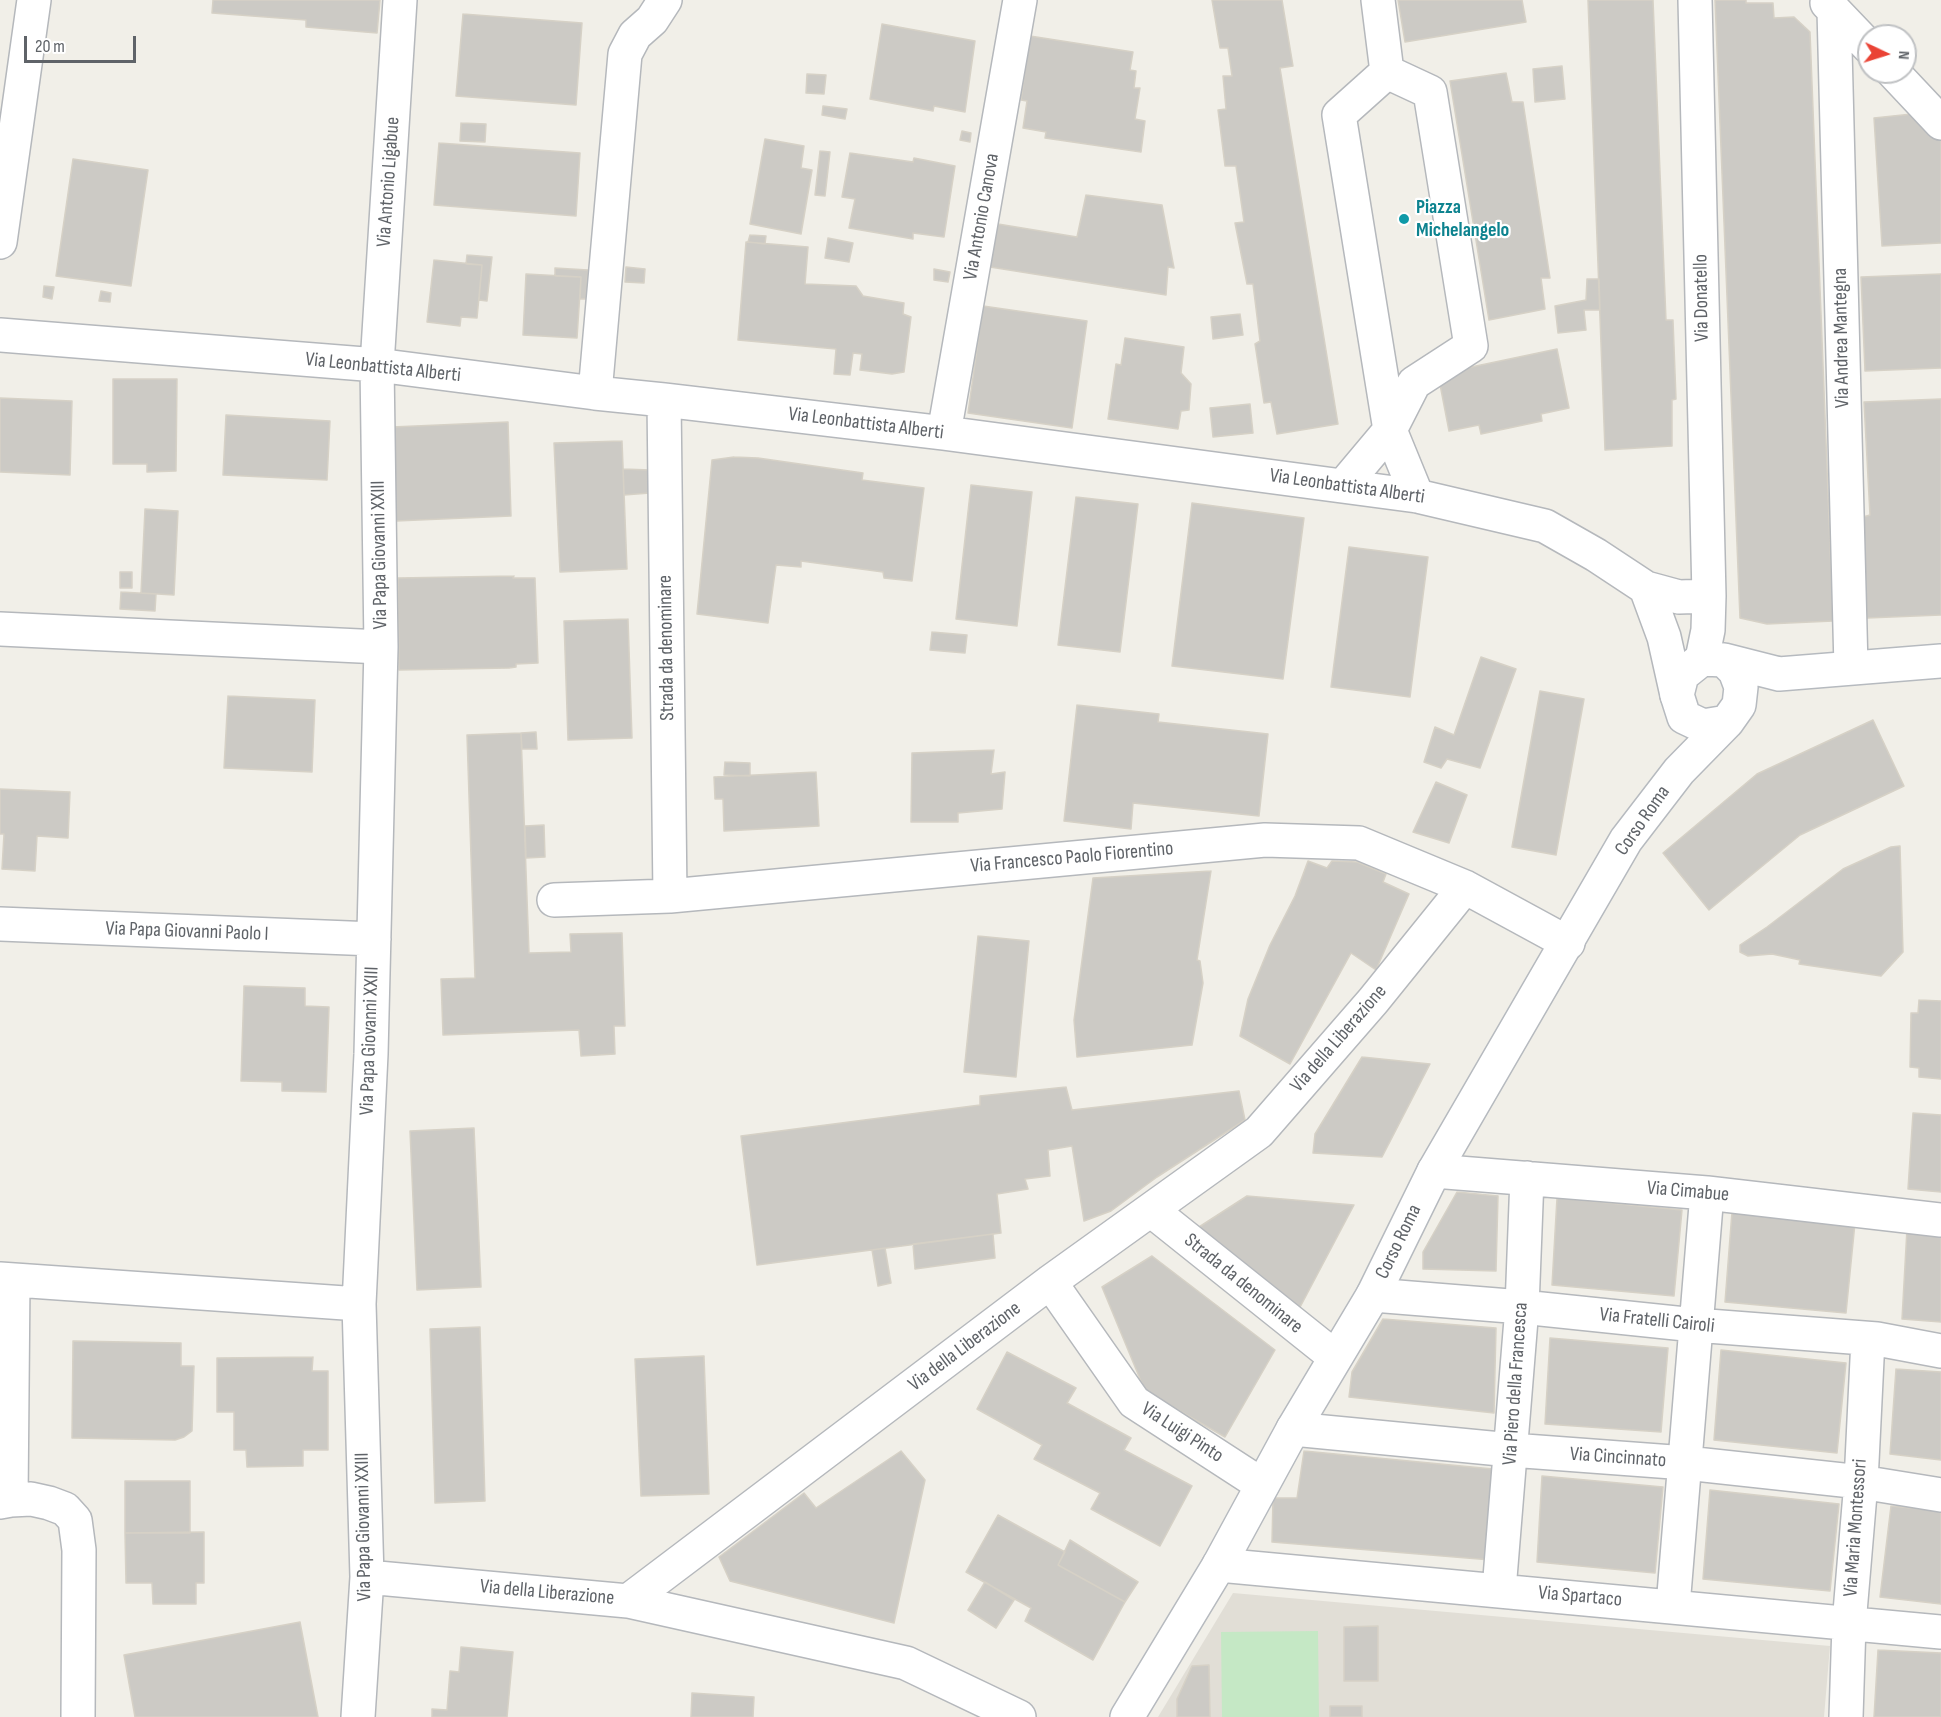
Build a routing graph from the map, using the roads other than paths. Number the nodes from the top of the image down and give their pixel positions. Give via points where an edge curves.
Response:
1 (34, 0) edge
2 (400, 0) edge
3 (665, 0) edge
4 (1020, 0) edge
5 (1378, 0) edge
6 (1695, 0) edge
7 (1828, 5) edge
8 (1857, 35) edge
9 (1387, 72) junction
10 (1904, 84) edge
11 (1941, 123) edge
12 (0, 242) edge
13 (0, 335) edge
14 (376, 364) junction
15 (595, 393) junction
16 (664, 400) junction
17 (1390, 430) junction
18 (944, 434) junction
19 (1343, 486) junction
20 (1417, 496) junction
21 (1646, 588) junction
22 (1709, 596) junction
23 (0, 629) edge
24 (381, 647) junction
25 (1941, 661) edge
26 (1706, 662) junction
27 (1851, 667) junction
28 (1681, 706) junction
29 (1727, 722) junction
30 (1679, 771) junction
31 (1465, 887) junction
32 (670, 896) junction
33 (554, 900) dead end
34 (0, 924) edge
35 (374, 939) junction
36 (1568, 943) junction
37 (1434, 1171) junction
38 (1527, 1178) junction
39 (1707, 1193) junction
40 (1150, 1210) junction
41 (1941, 1220) edge
42 (6, 1279) edge
43 (1050, 1282) junction
44 (1372, 1295) junction
45 (359, 1304) junction
46 (1522, 1307) junction
47 (1695, 1325) junction
48 (1868, 1339) junction
49 (1941, 1351) edge
50 (1335, 1358) junction
51 (1293, 1429) junction
52 (1511, 1450) junction
53 (1686, 1463) junction
54 (1861, 1482) junction
55 (1262, 1485) junction
56 (1941, 1496) edge
57 (6, 1501) edge
58 (1219, 1564) junction
59 (367, 1577) junction
60 (1499, 1590) junction
61 (628, 1601) junction
62 (1673, 1606) junction
63 (1849, 1624) junction
64 (1941, 1632) edge
65 (78, 1717) edge
66 (358, 1717) edge
67 (1019, 1717) edge
68 (1127, 1717) edge
69 (1846, 1717) edge

1 - 12 street
2 - 14 street, Via Antonio Ligabue
3 - 15 street via 652,20 635,35 625,54
4 - 18 street, Via Antonio Canova
5 - 9 street
6 - 22 street, Via Donatello
7 - 8 street
7 - 27 street, Via Andrea Mantegna
9 - 17 street via 1339,115
9 - 17 street via 1430,92 1471,346 1414,383
10 - 11 street
13 - 14 street, Via Leonbattista Alberti
14 - 15 street, Via Leonbattista Alberti
14 - 24 street, Via Papa Giovanni XXIII
15 - 16 street, Via Leonbattista Alberti
16 - 18 street, Via Leonbattista Alberti
16 - 32 street, Strada da denominare
17 - 19 street
17 - 20 street
18 - 19 street, Via Leonbattista Alberti
19 - 20 street, Via Leonbattista Alberti
20 - 21 street, Via Leonbattista Alberti via 1545,526
21 - 22 street, Via Leonbattista Alberti via 1679,597
21 - 26 street via 1665,636
21 - 28 street via 1664,637
22 - 26 street
23 - 24 street
24 - 35 street, Via Papa Giovanni XXIII
25 - 27 street
26 - 27 street via 1779,674
26 - 28 street via 1682,675
26 - 29 street via 1735,671 1741,687 1739,705
28 - 29 street via 1703,726
28 - 30 street, Corso Roma via 1685,740
29 - 30 street, Corso Roma
30 - 36 street, Corso Roma via 1626,840
31 - 32 street, Via Francesco Paolo Fiorentino via 1359,843 1265,840
31 - 36 street, Via Francesco Paolo Fiorentino
31 - 40 street, Via della Liberazione via 1259,1132
32 - 33 street, Via Francesco Paolo Fiorentino
34 - 35 street, Via Papa Giovanni Paolo I
35 - 45 street, Via Papa Giovanni XXIII
36 - 37 street, Corso Roma
37 - 38 street, Via Cimabue
37 - 44 street, Corso Roma
38 - 39 street, Via Cimabue
38 - 46 street, Via Piero della Francesca
39 - 41 street, Via Cimabue
39 - 47 street
40 - 43 street, Via della Liberazione
40 - 50 street, Strada da denominare
42 - 45 street
42 - 57 street
43 - 55 street, Via Luigi Pinto via 1134,1402
43 - 61 street, Via della Liberazione
44 - 46 street, Via Fratelli Cairoli
44 - 50 street, Corso Roma
45 - 59 street, Via Papa Giovanni XXIII
46 - 47 street, Via Fratelli Cairoli
46 - 52 street, Via Piero della Francesca
47 - 48 street, Via Fratelli Cairoli
47 - 53 street
48 - 49 street, Via Fratelli Cairoli
48 - 54 street, Via Maria Montessori
50 - 51 street, Corso Roma
51 - 52 street, Via Cincinnato
51 - 55 street, Corso Roma
52 - 53 street, Via Cincinnato
52 - 60 street, Via Piero della Francesca
53 - 54 street, Via Cincinnato
53 - 62 street
54 - 56 street, Via Cincinnato
54 - 63 street, Via Maria Montessori
55 - 58 street, Corso Roma
57 - 65 street via 31,1499 50,1503 65,1509 75,1520 79,1550
58 - 60 street, Via Spartaco
58 - 68 street, Corso Roma
59 - 61 street, Via della Liberazione
59 - 66 street, Via Papa Giovanni XXIII
60 - 62 street, Via Spartaco
61 - 67 street via 906,1663
62 - 63 street, Via Spartaco
63 - 64 street, Via Spartaco
63 - 69 street, Via Maria Montessori

